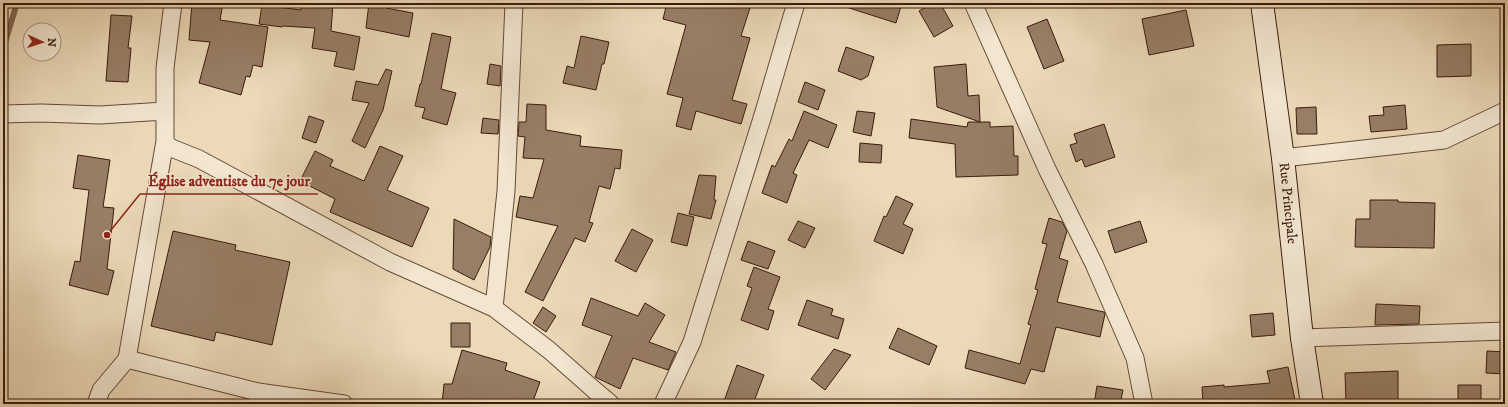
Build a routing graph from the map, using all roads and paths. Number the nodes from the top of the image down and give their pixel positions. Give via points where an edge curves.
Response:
1 (173, 3) edge
2 (514, 3) edge
3 (796, 3) edge
4 (973, 3) edge
5 (1262, 3) edge
6 (166, 111) junction
7 (1505, 111) edge
8 (3, 114) edge
9 (165, 141) junction
10 (1283, 158) junction
11 (494, 308) junction
12 (1505, 331) edge
13 (1302, 338) junction
14 (127, 359) junction
15 (96, 404) edge
16 (344, 404) edge
17 (611, 404) edge
18 (663, 404) edge
19 (1144, 404) edge
20 (1312, 404) edge

1 - 6 street via 165,68
2 - 11 street via 506,191
3 - 18 street via 692,342
4 - 19 street via 1135,358
5 - 10 main road, Rue Principale
6 - 8 street via 100,115
6 - 9 street
7 - 10 street via 1444,140
9 - 11 street via 169,147 199,159 390,262
9 - 14 street
10 - 13 main road, Rue Principale
11 - 17 street via 549,350
12 - 13 street
13 - 20 main road, Rue Principale
14 - 15 street via 101,390
14 - 16 street via 258,392

